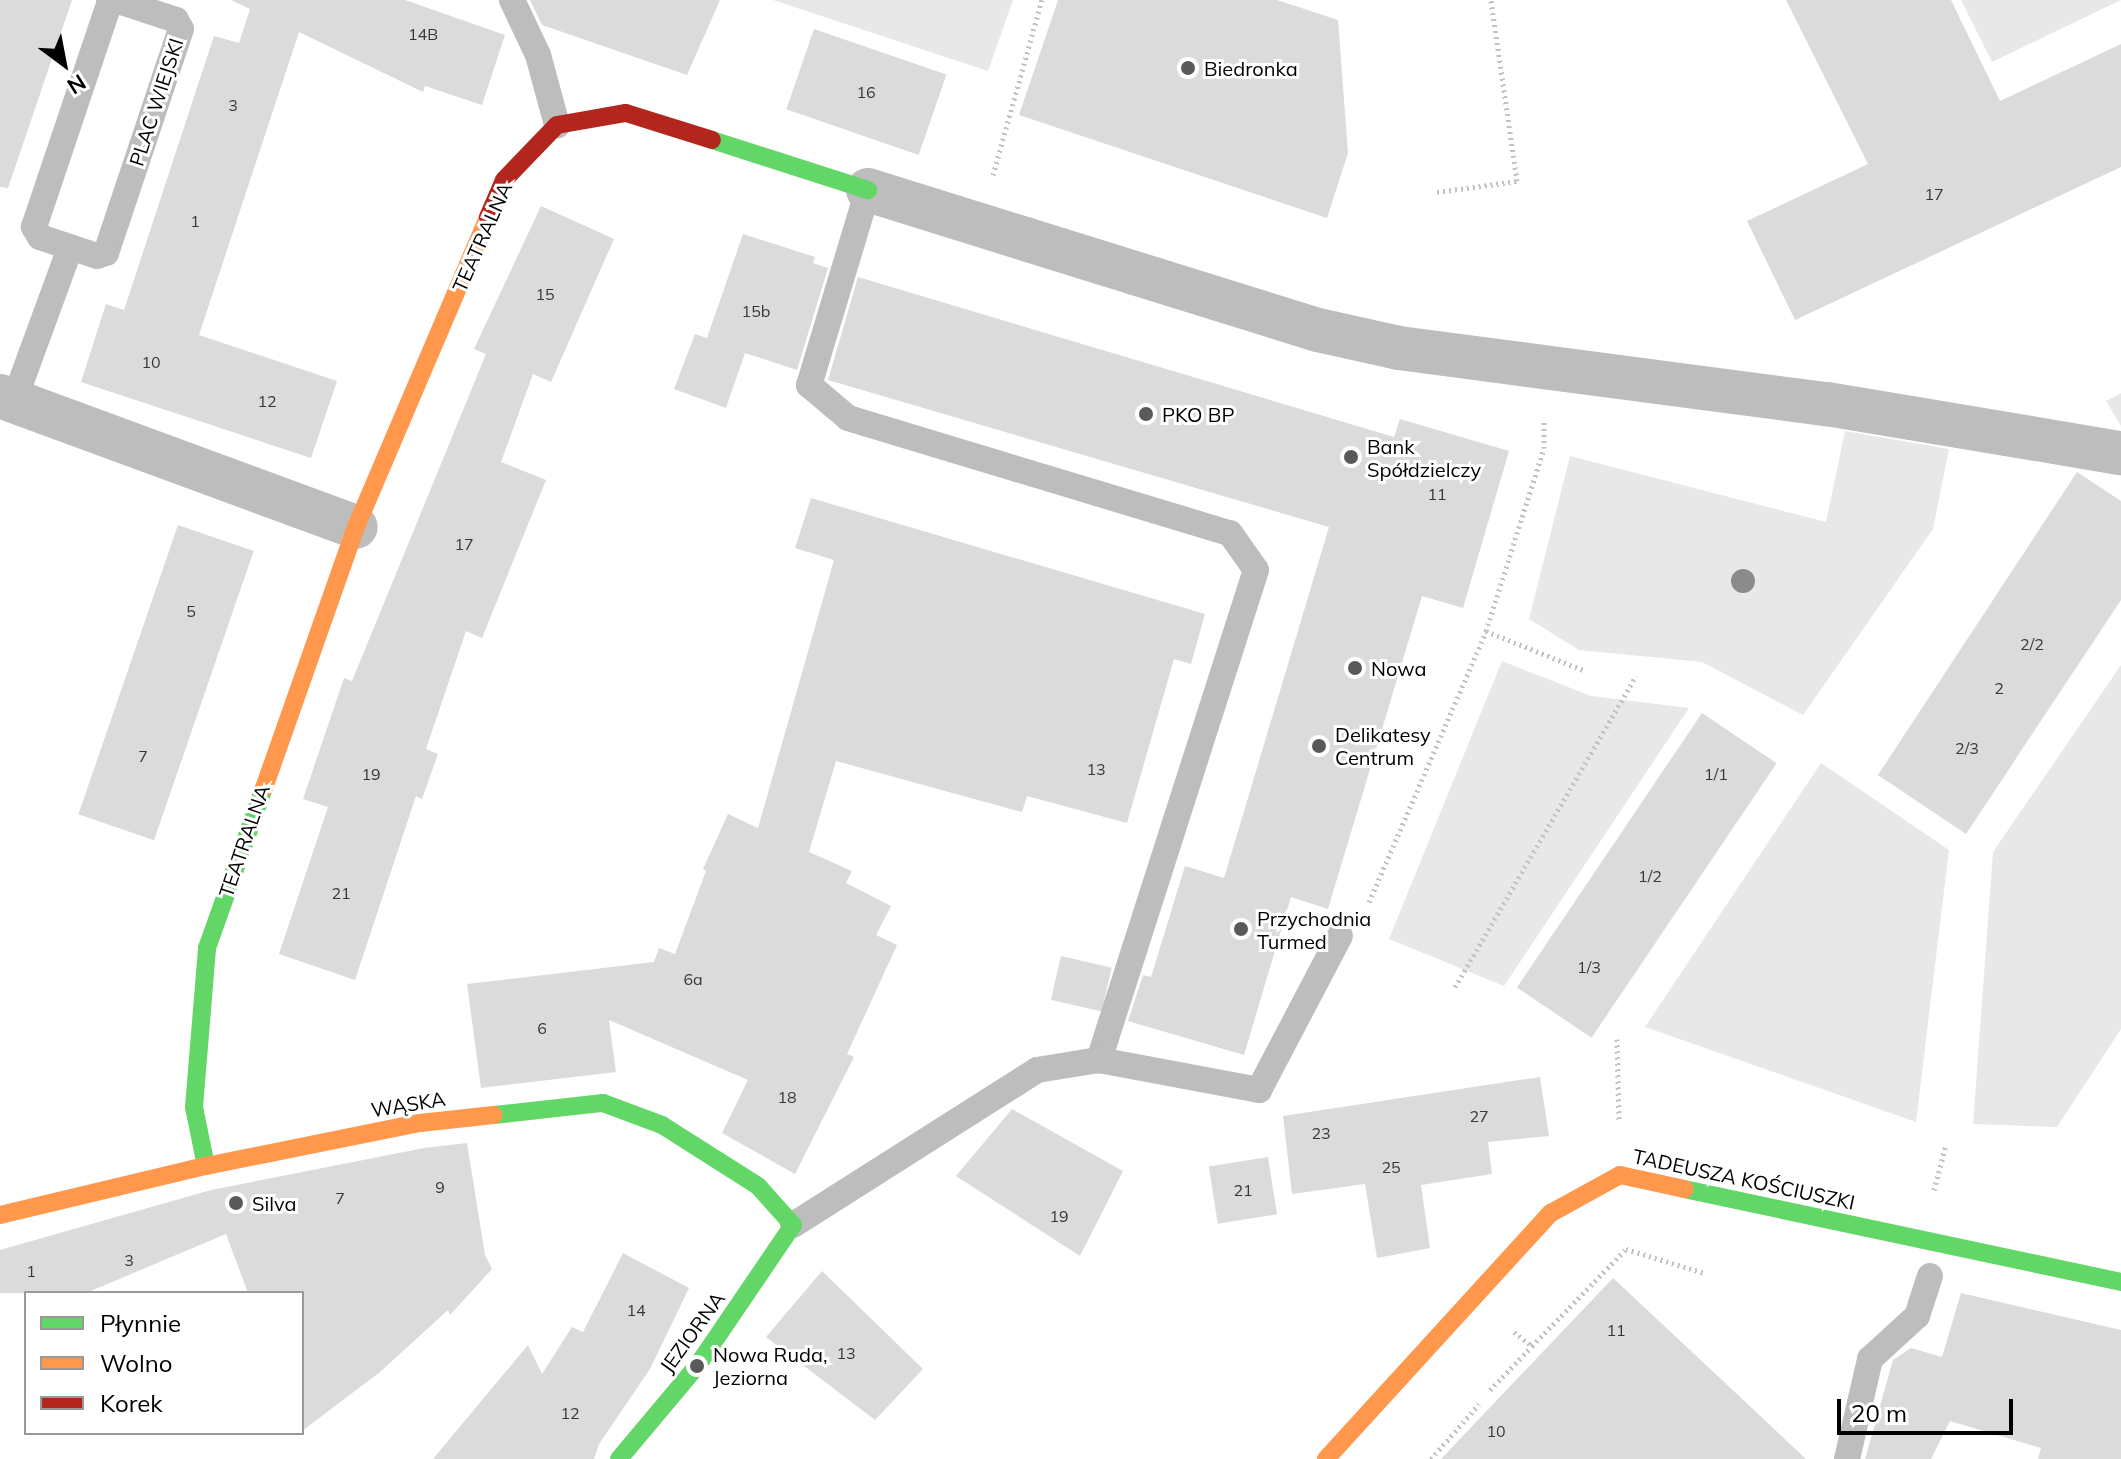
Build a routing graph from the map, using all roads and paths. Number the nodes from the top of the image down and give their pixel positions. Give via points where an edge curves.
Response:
1 (512, 0) edge
2 (1042, 0) edge
3 (1491, 0) edge
4 (557, 125) junction
5 (990, 184) dead end
6 (868, 190) junction
7 (1437, 192) dead end
8 (70, 248) junction
9 (7, 398) edge
10 (1544, 448) dead end
11 (2121, 453) edge
12 (356, 527) junction
13 (1486, 631) junction
14 (1583, 670) dead end
15 (1636, 676) dead end
16 (1375, 888) dead end
17 (1340, 936) dead end
18 (1455, 987) dead end
19 (1617, 1039) dead end
20 (1099, 1060) junction
21 (206, 1166) junction
22 (1620, 1175) junction
23 (0, 1215) edge
24 (793, 1225) junction
25 (1704, 1273) dead end
26 (1930, 1276) dead end
27 (2121, 1282) edge
28 (1506, 1326) dead end
29 (1532, 1346) junction
30 (1490, 1390) dead end
31 (1479, 1404) dead end
32 (619, 1459) edge
33 (1326, 1459) edge
34 (1431, 1459) edge
35 (1847, 1459) edge

1 - 4 lane via 538,55
2 - 5 path
3 - 7 path via 1517,181
4 - 6 street via 626,113
4 - 12 street, TEATRALNA via 504,180
6 - 11 street via 1318,330 1399,348 1827,404
6 - 20 lane via 809,385 848,418 1230,533 1256,570
8 - 8 lane, PLAC WIEJSKI via 97,256 106,253 181,29 176,20 118,1 109,4 34,227 40,237
8 - 9 lane
9 - 12 street
10 - 13 path
12 - 21 street, TEATRALNA via 207,948 194,1107
13 - 14 path
13 - 16 path
15 - 18 path
17 - 20 lane via 1259,1090
19 - 22 path
20 - 24 lane via 1037,1070
21 - 23 street, WĄSKA
21 - 24 street, WĄSKA via 420,1123 603,1103 662,1125 758,1186
22 - 27 street, TADEUSZA KOŚCIUSZKI
22 - 33 street, TADEUSZA KOŚCIUSZKI via 1551,1213
24 - 32 street, JEZIORNA via 697,1366
25 - 29 path via 1626,1249
26 - 35 lane via 1917,1316 1870,1359
28 - 29 path
29 - 30 path
31 - 34 path

